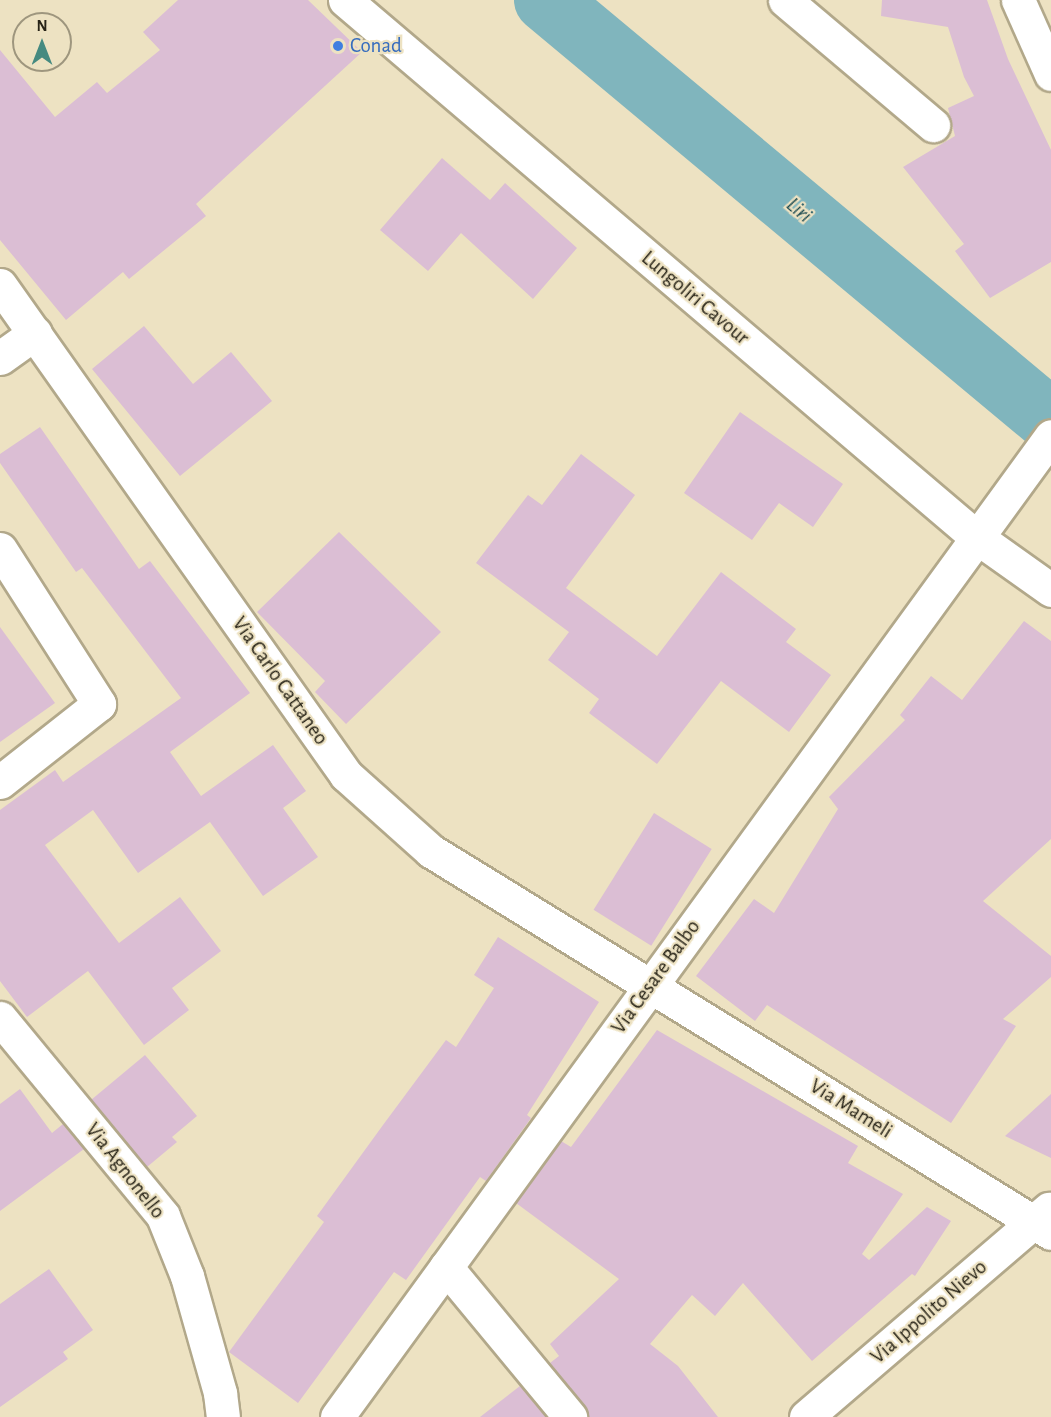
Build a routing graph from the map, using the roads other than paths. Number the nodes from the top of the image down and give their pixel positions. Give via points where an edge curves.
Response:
1 (345, 0) edge
2 (785, 0) edge
3 (1018, 0) edge
4 (1051, 74) edge
5 (933, 124) dead end
6 (0, 285) edge
7 (35, 333) junction
8 (0, 358) edge
9 (1051, 436) edge
10 (975, 536) junction
11 (0, 549) edge
12 (1051, 590) edge
13 (0, 782) edge
14 (651, 984) junction
15 (0, 1018) edge
16 (1045, 1221) edge
17 (446, 1267) junction
18 (223, 1417) edge
19 (337, 1417) edge
20 (570, 1417) edge
21 (806, 1417) edge

1 - 10 street, Lungoliri Cavour
2 - 5 street
3 - 4 street
6 - 7 street, Via Carlo Cattaneo
7 - 8 street
7 - 14 street, Via Carlo Cattaneo via 346,775 431,851
9 - 10 street, Via Cesare Balbo
10 - 12 street, Lungoliri Cavour
10 - 14 street, Via Cesare Balbo
11 - 13 street via 99,704
14 - 16 street, Via Mameli
14 - 17 street, Via Cesare Balbo
15 - 18 street, Via Agnonello via 163,1216 187,1276 220,1393
16 - 21 street, Via Ippolito Nievo
17 - 19 street, Via Cesare Balbo
17 - 20 street

